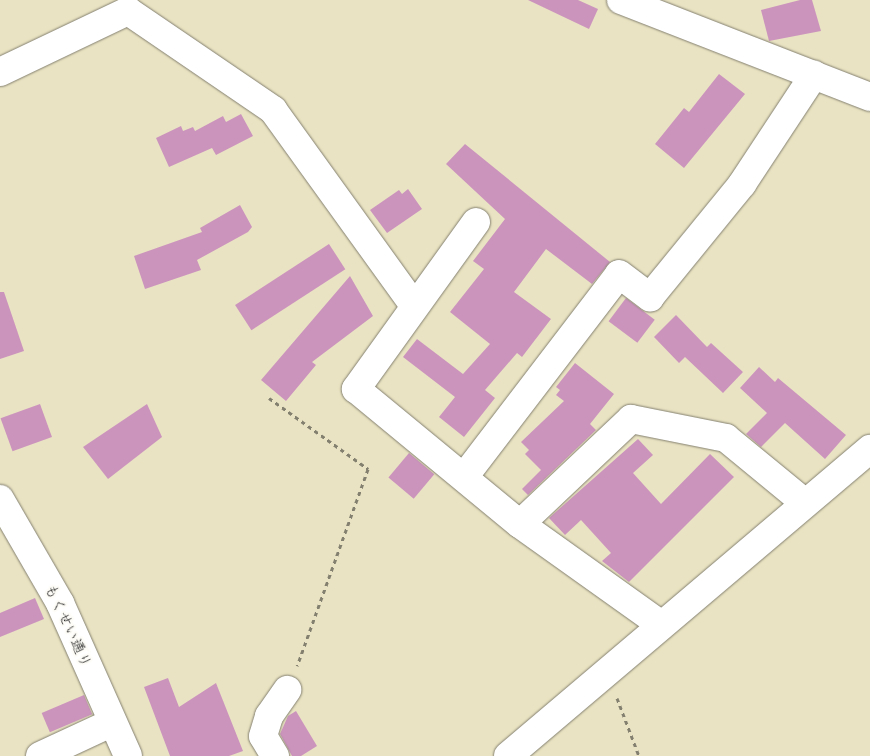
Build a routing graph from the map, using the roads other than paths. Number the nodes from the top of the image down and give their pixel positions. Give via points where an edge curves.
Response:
1 (626, 1) edge
2 (0, 72) edge
3 (814, 75) junction
4 (870, 97) edge
5 (476, 222) dead end
6 (413, 304) junction
7 (870, 449) edge
8 (464, 477) junction
9 (0, 499) edge
10 (804, 502) junction
11 (520, 524) junction
12 (659, 624) junction
13 (287, 690) road end
14 (112, 723) junction
15 (40, 756) edge
16 (128, 756) edge
17 (275, 756) edge
18 (508, 756) edge

1 - 3 street
2 - 6 street via 128,11 273,110
3 - 4 street
3 - 8 street via 742,184 650,297 619,274
5 - 6 street
6 - 8 street via 356,389
7 - 10 street
8 - 11 street
9 - 14 street, もくせい通り via 60,603
10 - 11 street via 726,438 631,419
10 - 12 street
11 - 12 street
12 - 18 street
13 - 17 street via 269,716 263,736
14 - 15 street
14 - 16 street, もくせい通り

